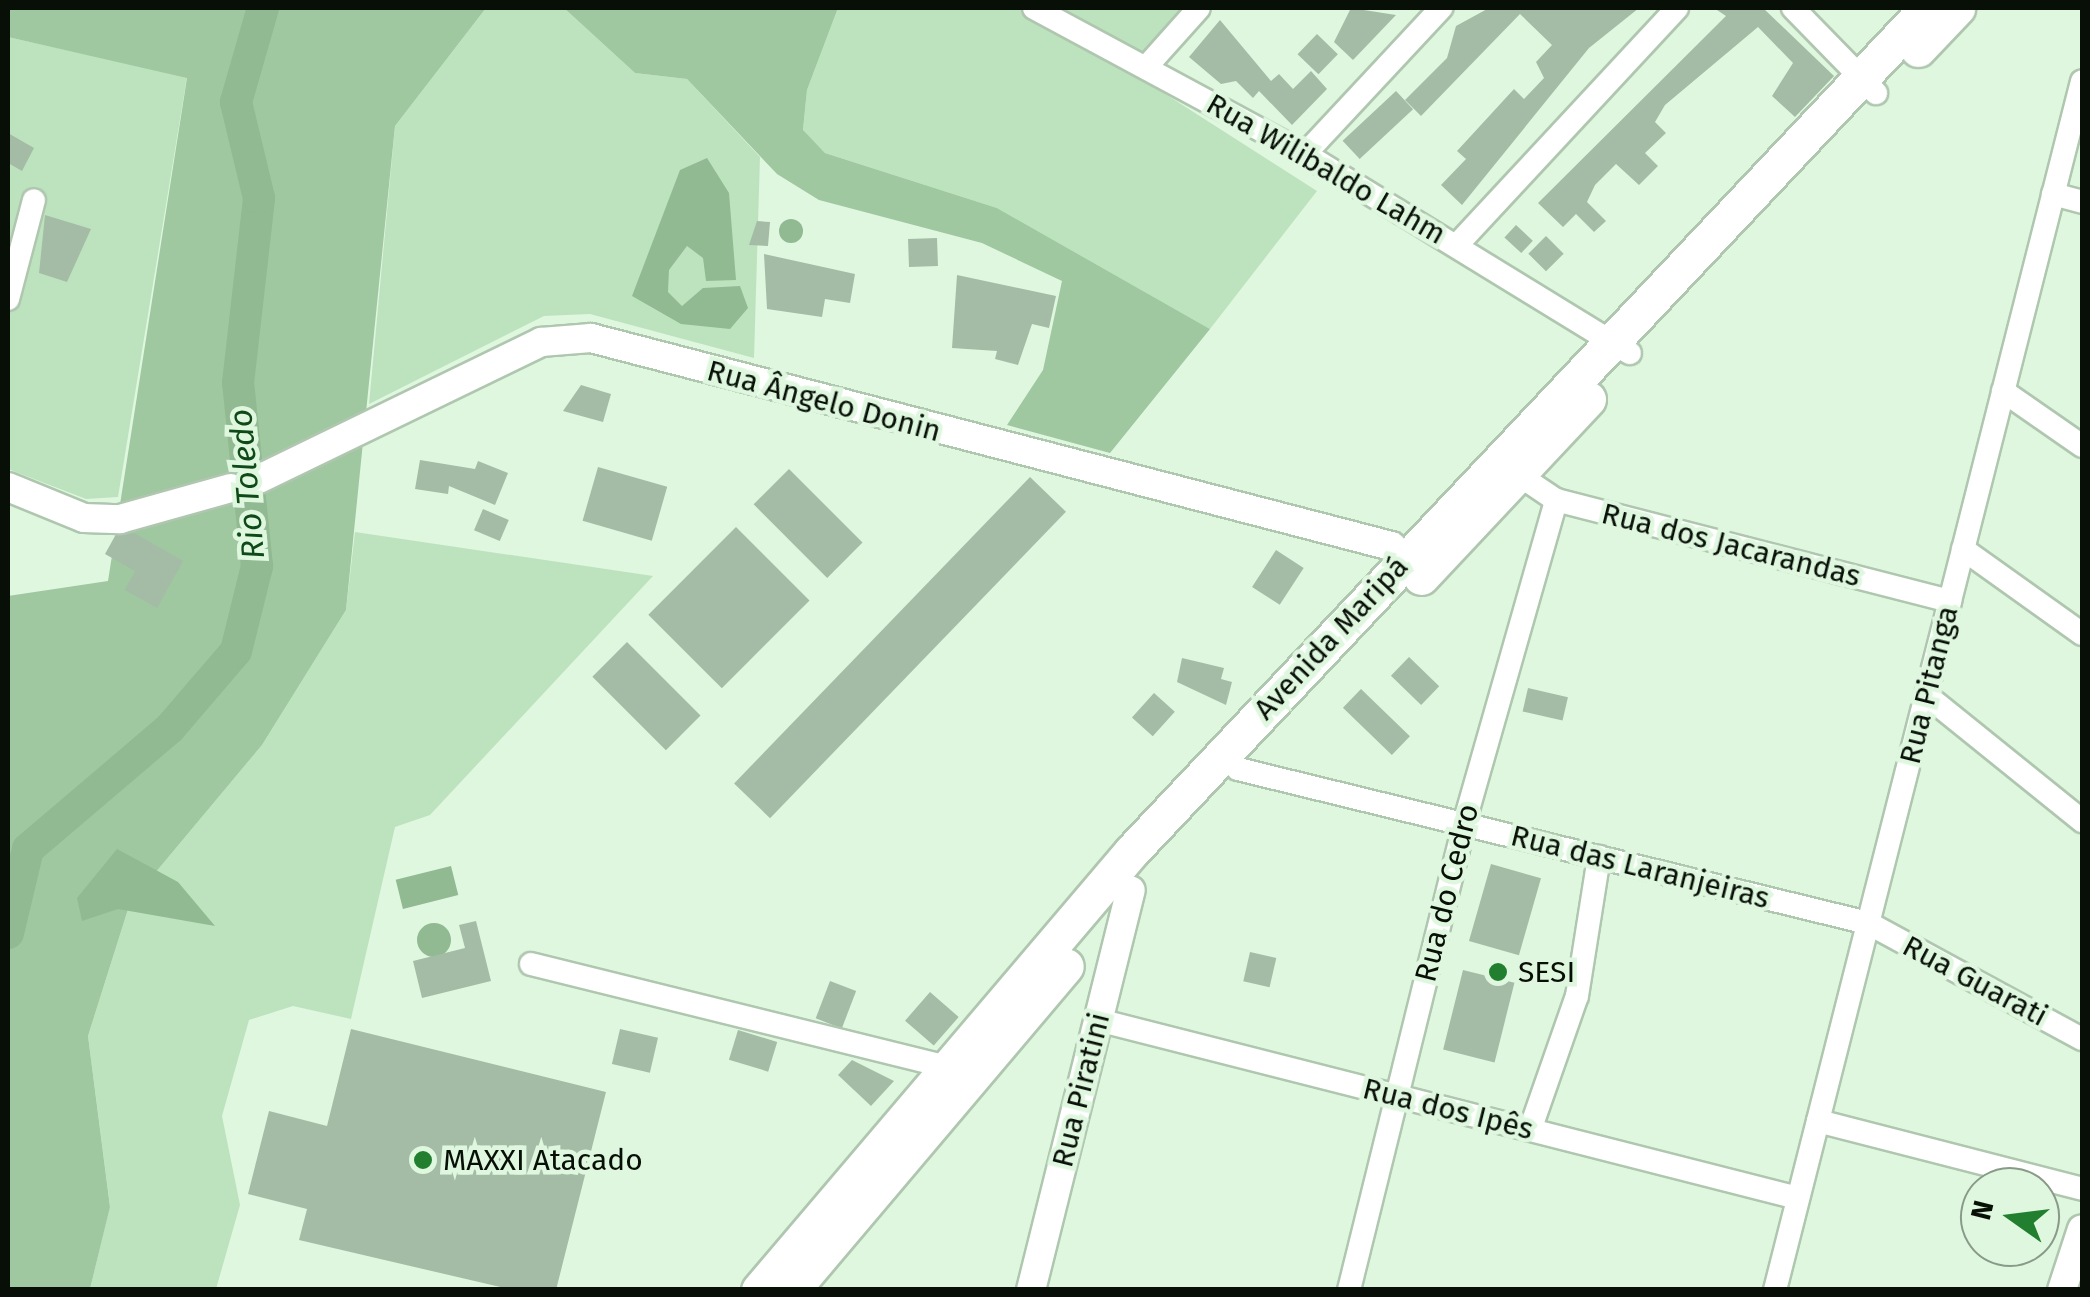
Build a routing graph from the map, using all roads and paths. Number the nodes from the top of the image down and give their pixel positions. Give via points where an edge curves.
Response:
1 (1034, 8) edge
2 (1199, 8) edge
3 (1440, 8) edge
4 (1677, 8) edge
5 (1794, 8) edge
6 (1928, 8) edge
7 (1958, 8) edge
8 (1148, 65) junction
9 (2082, 80) edge
10 (1868, 85) junction
11 (1305, 154) junction
12 (2054, 194) junction
13 (34, 200) dead end
14 (2082, 202) edge
15 (1457, 245) junction
16 (8, 299) edge
17 (1622, 346) junction
18 (2004, 391) junction
19 (2082, 446) edge
20 (1508, 468) junction
21 (259, 479) joint
22 (8, 487) edge
23 (232, 488) joint
24 (1556, 500) junction
25 (1964, 549) junction
26 (1413, 568) junction
27 (1950, 602) junction
28 (2082, 634) edge
29 (1926, 695) junction
30 (1230, 761) junction
31 (2082, 821) edge
32 (1464, 824) junction
33 (1599, 858) junction
34 (1122, 881) junction
35 (1088, 921) junction
36 (1868, 923) junction
37 (532, 964) dead end
38 (1098, 1020) junction
39 (2082, 1039) edge
40 (948, 1067) junction
41 (1396, 1096) junction
42 (1818, 1120) junction
43 (1530, 1130) junction
44 (2082, 1189) edge
45 (1798, 1198) junction
46 (2082, 1228) edge
47 (759, 1290) edge
48 (792, 1290) edge
49 (1031, 1290) edge
50 (1349, 1290) edge
51 (1775, 1290) edge
52 (2062, 1290) edge

1 - 8 street, Rua Wilibaldo Lahm
2 - 8 street
3 - 11 street
4 - 15 street
5 - 10 street
6 - 10 main road, Avenida Maripá
7 - 10 main road, Avenida Maripá
8 - 11 street, Rua Wilibaldo Lahm
9 - 12 street, Rua Pitanga
10 - 17 main road, Avenida Maripá
11 - 15 street, Rua Wilibaldo Lahm
12 - 14 street
12 - 18 street, Rua Pitanga
13 - 16 street
15 - 17 street, Rua Wilibaldo Lahm
17 - 20 main road, Avenida Maripá
18 - 19 street
18 - 25 street, Rua Pitanga
20 - 24 street, Rua dos Jacarandas
20 - 26 main road, Avenida Maripá
21 - 23 street
21 - 26 street, Rua Ângelo Donin via 541,342 591,338 1391,546
22 - 23 street via 84,518 120,519
24 - 27 street, Rua dos Jacarandas
24 - 32 street, Rua do Cedro
25 - 27 street, Rua Pitanga
25 - 28 street
26 - 30 main road, Avenida Maripá
27 - 29 street, Rua Pitanga
29 - 31 street
29 - 36 street, Rua Pitanga
30 - 32 street, Rua das Laranjeiras
30 - 34 main road, Avenida Maripá
32 - 33 street, Rua das Laranjeiras
32 - 41 street, Rua do Cedro
33 - 36 street, Rua das Laranjeiras
33 - 43 street via 1578,996
34 - 35 main road, Avenida Maripá
34 - 38 street, Rua Piratini
35 - 40 main road, Avenida Maripá
35 - 48 main road, Avenida Maripá
36 - 39 street, Rua Guarati
36 - 42 street, Rua Pitanga
37 - 40 street
38 - 41 street, Rua dos Ipês
38 - 49 street, Rua Piratini
40 - 47 main road, Avenida Maripá
41 - 43 street, Rua dos Ipês
41 - 50 street, Rua do Cedro
42 - 44 street
42 - 45 street, Rua Pitanga
43 - 45 street, Rua dos Ipês
45 - 51 street, Rua Pitanga
46 - 52 street

